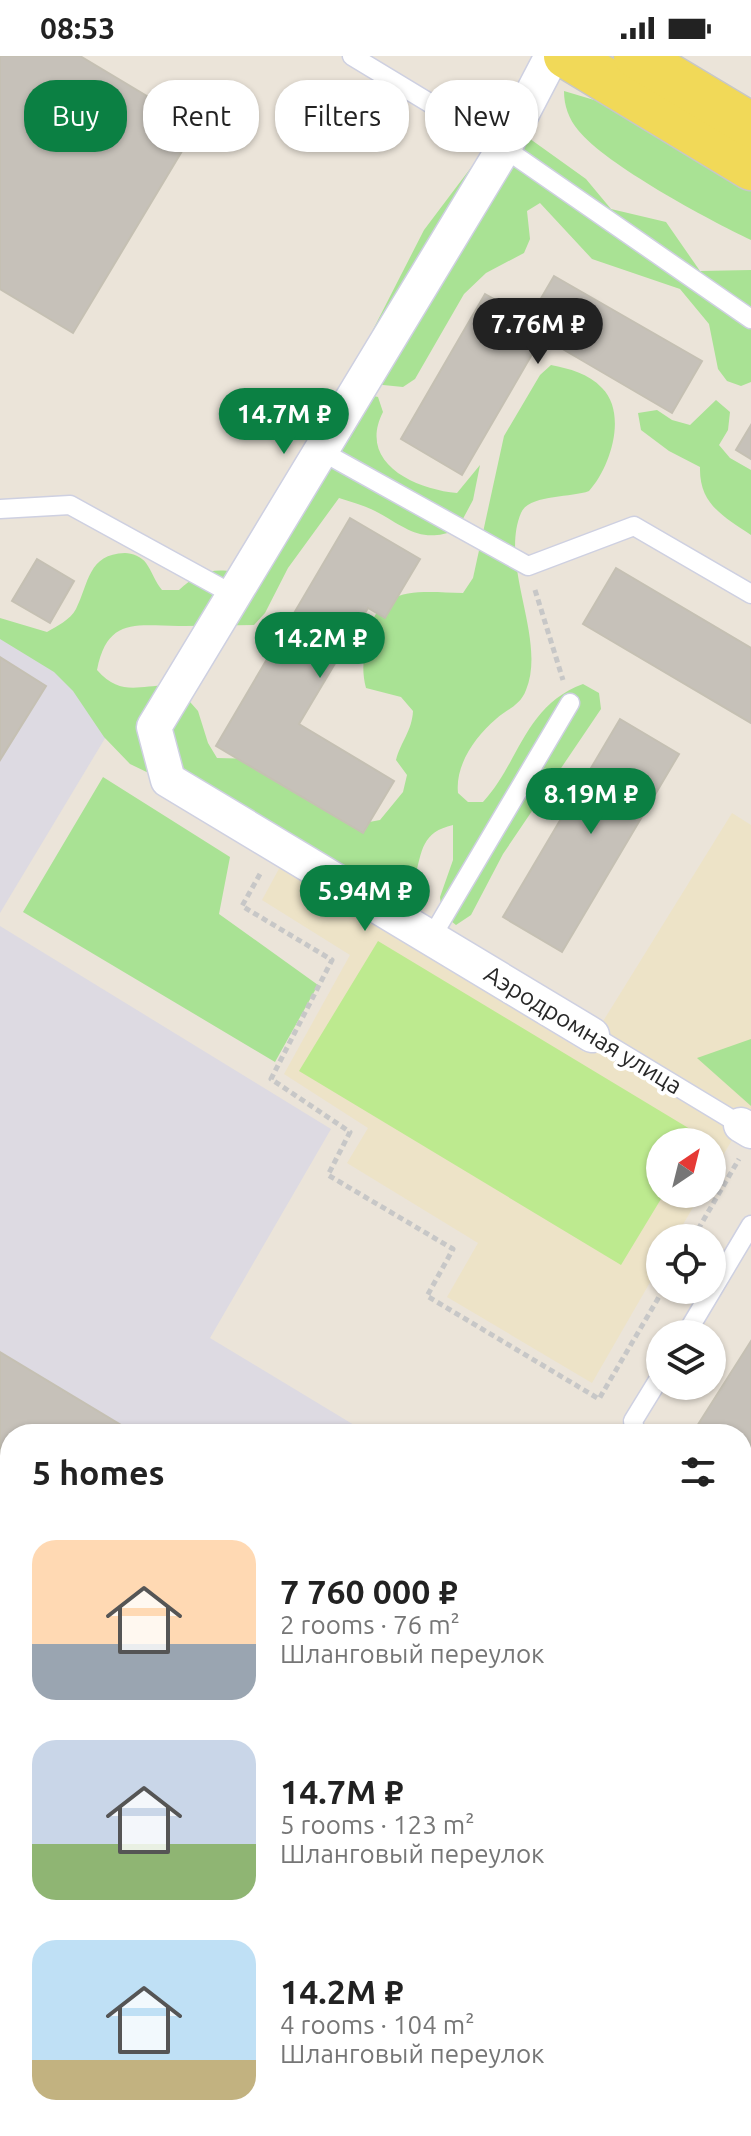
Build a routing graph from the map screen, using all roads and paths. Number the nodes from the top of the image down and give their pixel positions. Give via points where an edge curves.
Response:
1 (352, 56) edge
2 (552, 56) edge
3 (566, 56) edge
4 (636, 56) edge
5 (538, 83) edge
6 (425, 100) edge
7 (751, 125) edge
8 (502, 152) edge
9 (510, 152) edge
10 (751, 168) edge
11 (751, 319) edge
12 (321, 451) junction
13 (0, 509) edge
14 (528, 566) junction
15 (751, 594) edge
16 (234, 595) junction
17 (570, 703) joint
18 (276, 845) junction
19 (431, 938) junction
20 (592, 1035) joint
21 (745, 1135) edge
22 (700, 1224) edge
23 (751, 1225) edge
24 (655, 1304) edge
25 (694, 1320) edge
26 (646, 1400) edge
27 (634, 1424) edge

1 - 6 lane
2 - 5 street
3 - 10 main road
4 - 7 main road
8 - 12 street
9 - 11 lane
12 - 14 lane
12 - 16 street
13 - 16 lane via 70,505
14 - 15 lane via 634,526
14 - 17 path
16 - 18 street, Аэродромная улица via 154,727 168,780
17 - 19 lane
18 - 19 street, Аэродромная улица
18 - 24 path via 242,906 332,960 271,1079 350,1132 328,1175 453,1249 427,1296 599,1399
19 - 20 street, Аэродромная улица
20 - 21 lane, Аэродромная улица
21 - 22 path
23 - 25 lane
26 - 27 lane

